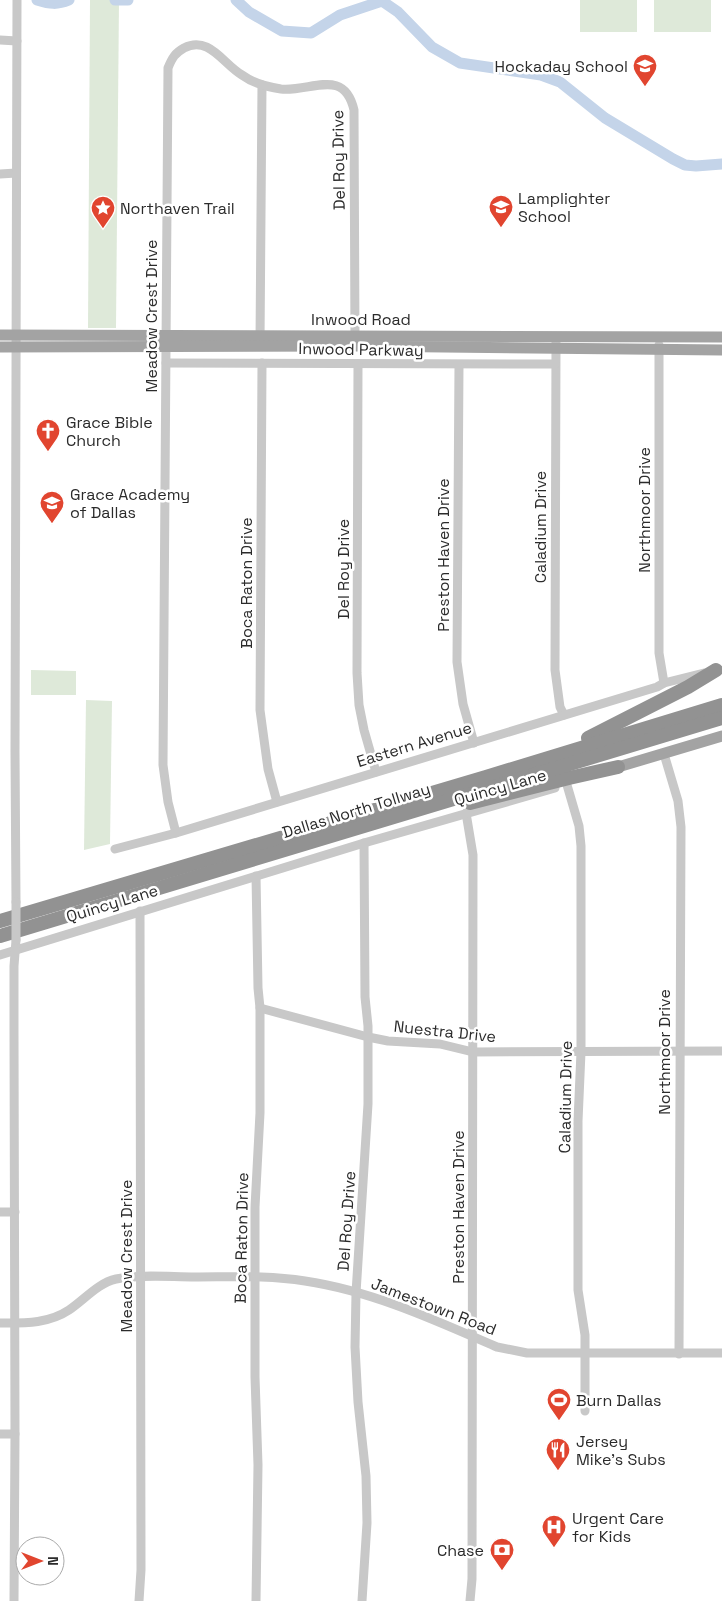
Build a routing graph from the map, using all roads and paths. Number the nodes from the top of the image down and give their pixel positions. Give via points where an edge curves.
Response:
1 (17, 0) edge
2 (0, 40) edge
3 (17, 41) junction
4 (262, 85) junction
5 (16, 173) junction
6 (0, 174) edge
7 (0, 335) edge
8 (659, 337) junction
9 (722, 338) edge
10 (16, 341) junction
11 (166, 341) junction
12 (260, 341) junction
13 (355, 341) junction
14 (556, 343) junction
15 (0, 347) edge
16 (659, 350) junction
17 (722, 350) edge
18 (166, 363) junction
19 (262, 363) junction
20 (358, 364) junction
21 (555, 364) junction
22 (459, 365) junction
23 (719, 669) edge
24 (664, 683) junction
25 (722, 705) edge
26 (564, 715) junction
27 (722, 718) edge
28 (722, 736) edge
29 (474, 743) junction
30 (664, 754) junction
31 (542, 759) junction
32 (618, 767) junction
33 (376, 772) junction
34 (567, 785) junction
35 (277, 802) junction
36 (432, 806) junction
37 (466, 813) junction
38 (176, 832) junction
39 (364, 843) junction
40 (115, 849) dead end
41 (256, 876) junction
42 (140, 911) junction
43 (0, 920) edge
44 (0, 936) edge
45 (16, 950) junction
46 (0, 955) edge
47 (260, 1008) junction
48 (368, 1037) junction
49 (679, 1050) junction
50 (722, 1051) edge
51 (473, 1052) junction
52 (581, 1052) junction
53 (0, 1212) edge
54 (14, 1212) junction
55 (255, 1276) junction
56 (140, 1277) junction
57 (356, 1293) junction
58 (0, 1323) edge
59 (15, 1323) junction
60 (473, 1336) junction
61 (585, 1353) junction
62 (722, 1353) edge
63 (679, 1354) junction
64 (585, 1411) dead end
65 (0, 1434) edge
66 (15, 1434) junction
67 (14, 1601) edge
68 (139, 1601) edge
69 (256, 1601) edge
70 (362, 1601) edge
71 (470, 1601) edge

1 - 3 street
2 - 3 street
3 - 5 street
4 - 11 street, Meadow Crest Drive via 241,75 208,47 189,45 172,57 168,68
4 - 12 street
4 - 13 street, Del Roy Drive via 283,89 328,83 337,85 353,103
5 - 6 street
5 - 10 street
7 - 10 main road, Inwood Road
8 - 9 main road, Inwood Road
8 - 14 main road, Inwood Road
8 - 16 street, Northmoor Drive
10 - 11 main road, Inwood Road
10 - 15 main road, Inwood Road
10 - 45 street, bridge
11 - 12 main road, Inwood Road
11 - 18 street, Meadow Crest Drive
12 - 13 main road, Inwood Road
13 - 14 main road, Inwood Road
14 - 16 main road, Inwood Road
14 - 21 street, Caladium Drive
16 - 17 main road, Inwood Road
16 - 24 street, Northmoor Drive via 659,654
18 - 19 street, Inwood Parkway
18 - 38 street, Meadow Crest Drive via 163,765
19 - 20 street, Inwood Parkway
19 - 35 street, Boca Raton Drive via 260,710 268,769
20 - 22 street, Inwood Parkway
20 - 33 street, Del Roy Drive via 357,673 362,722
21 - 22 street, Inwood Parkway
21 - 26 street, Caladium Drive via 555,670
22 - 29 street, Preston Haven Drive via 457,662 463,704
23 - 24 street, Eastern Avenue
23 - 31 highway via 606,730
24 - 26 street, Eastern Avenue via 657,688
25 - 31 highway, Dallas North Tollway
26 - 29 street, Eastern Avenue
27 - 36 highway, Dallas North Tollway
28 - 30 main road, Quincy Lane
29 - 33 street, Eastern Avenue
30 - 32 main road, Quincy Lane
30 - 49 street, Northmoor Drive via 678,801 681,827
31 - 43 highway, Dallas North Tollway
32 - 34 street, Quincy Lane
32 - 36 highway via 504,796 461,805
33 - 35 street, Eastern Avenue
34 - 37 street, Quincy Lane
34 - 52 street, Caladium Drive via 579,826 581,846
35 - 38 street, Eastern Avenue
36 - 44 highway, Dallas North Tollway
37 - 39 street, Quincy Lane
37 - 51 street, Preston Haven Drive via 473,854
38 - 40 street, Eastern Avenue
39 - 41 street, Quincy Lane
39 - 48 street, Del Roy Drive via 364,997
41 - 42 street, Quincy Lane
41 - 47 street, Boca Raton Drive
42 - 45 street, Quincy Lane
42 - 56 street, Meadow Crest Drive
45 - 46 street, Quincy Lane
45 - 54 street
47 - 48 street, Nuestra Drive
47 - 55 street, Boca Raton Drive
48 - 51 street, Nuestra Drive via 440,1044
48 - 57 street, Del Roy Drive via 368,1104
49 - 50 street, Nuestra Drive
49 - 52 street, Nuestra Drive
49 - 63 street, Northmoor Drive
51 - 52 street, Nuestra Drive
51 - 60 street, Preston Haven Drive
52 - 61 street, Caladium Drive via 578,1290
53 - 54 street
54 - 59 street
55 - 56 street, Jamestown Road
55 - 57 street, Jamestown Road via 306,1281
55 - 69 street, Boca Raton Drive
56 - 59 street, Jamestown Road via 113,1280 102,1285 70,1310 48,1320
56 - 68 street, Meadow Crest Drive
57 - 60 street, Jamestown Road
57 - 70 street, Del Roy Drive via 355,1367 367,1500
58 - 59 street, Jamestown Road
59 - 66 street
60 - 61 street, Jamestown Road via 527,1353
60 - 71 street, Preston Haven Drive
61 - 63 street, Jamestown Road
61 - 64 street, Caladium Drive
62 - 63 street, Jamestown Road
65 - 66 street
66 - 67 street

